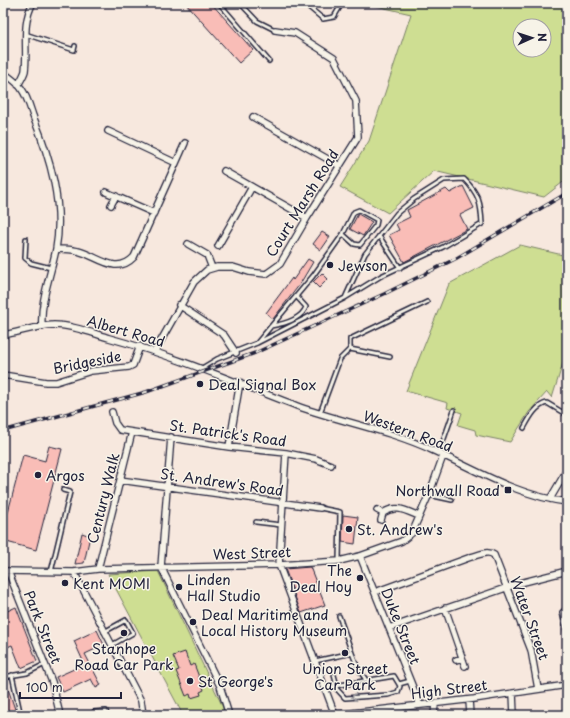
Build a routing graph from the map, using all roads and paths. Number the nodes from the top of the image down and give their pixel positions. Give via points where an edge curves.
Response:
1 (33, 3) edge
2 (219, 3) edge
3 (240, 3) edge
4 (304, 3) edge
5 (339, 3) edge
6 (275, 30) joint
7 (26, 34) junction
8 (75, 46) dead end
9 (269, 61) dead end
10 (3, 72) edge
11 (18, 85) junction
12 (253, 117) dead end
13 (108, 131) dead end
14 (185, 143) dead end
15 (176, 163) junction
16 (340, 166) junction
17 (224, 171) dead end
18 (252, 187) junction
19 (106, 192) dead end
20 (116, 196) junction
21 (111, 205) dead end
22 (154, 213) junction
23 (307, 218) junction
24 (343, 234) junction
25 (379, 236) junction
26 (26, 240) dead end
27 (188, 244) dead end
28 (218, 246) dead end
29 (56, 249) junction
30 (51, 268) junction
31 (212, 268) junction
32 (400, 268) junction
33 (296, 296) junction
34 (345, 298) junction
35 (427, 302) dead end
36 (179, 305) junction
37 (271, 326) junction
38 (42, 327) junction
39 (3, 335) edge
40 (257, 343) junction
41 (140, 346) junction
42 (350, 349) junction
43 (155, 351) junction
44 (236, 353) junction
45 (390, 357) dead end
46 (202, 368) junction
47 (3, 375) edge
48 (240, 382) junction
49 (454, 410) dead end
50 (112, 412) dead end
51 (320, 413) junction
52 (567, 415) edge
53 (524, 428) dead end
54 (132, 432) junction
55 (171, 437) junction
56 (229, 447) junction
57 (286, 453) junction
58 (441, 454) junction
59 (331, 465) dead end
60 (567, 470) edge
61 (120, 480) junction
62 (167, 487) junction
63 (63, 490) dead end
64 (429, 495) junction
65 (550, 499) junction
66 (452, 500) dead end
67 (567, 502) edge
68 (283, 503) junction
69 (320, 508) joint
70 (377, 510) dead end
71 (383, 513) junction
72 (419, 516) junction
73 (381, 520) dead end
74 (256, 522) dead end
75 (281, 525) junction
76 (360, 556) junction
77 (338, 561) junction
78 (279, 564) junction
79 (161, 567) junction
80 (98, 569) junction
81 (5, 571) edge
82 (51, 572) junction
83 (74, 572) junction
84 (567, 572) edge
85 (507, 587) junction
86 (375, 592) junction
87 (445, 608) junction
88 (567, 608) edge
89 (339, 616) dead end
90 (389, 628) junction
91 (104, 632) junction
92 (567, 634) edge
93 (112, 645) junction
94 (352, 653) junction
95 (462, 658) junction
96 (456, 660) dead end
97 (315, 661) junction
98 (45, 664) junction
99 (465, 666) dead end
100 (334, 674) dead end
101 (12, 676) junction
102 (3, 677) edge
103 (366, 680) junction
104 (410, 681) junction
105 (399, 684) junction
106 (567, 685) edge
107 (336, 686) junction
108 (325, 689) junction
109 (538, 689) junction
110 (513, 693) junction
111 (469, 700) junction
112 (435, 704) junction
113 (420, 705) junction
114 (20, 712) dead end
115 (94, 712) dead end
116 (381, 712) edge
117 (60, 715) edge
118 (106, 715) edge
119 (143, 715) edge
120 (229, 715) edge
121 (335, 715) edge
122 (434, 715) edge
123 (470, 715) edge
124 (514, 715) edge

1 - 7 street
2 - 9 lane
3 - 6 lane via 257,21
4 - 5 lane via 323,18 334,17 341,5
6 - 16 street, Court Marsh Road via 295,32 334,58 356,100 358,137
7 - 8 lane via 74,50
7 - 11 street via 25,72
10 - 11 street
11 - 29 street via 28,102 51,172 58,216
12 - 16 street
13 - 15 street
14 - 15 street
15 - 22 street
16 - 23 street, Court Marsh Road
17 - 18 street
18 - 23 street
18 - 28 street
19 - 20 street
20 - 21 street
20 - 22 street
22 - 29 street via 134,257 123,266 116,266 77,251
23 - 31 street, Court Marsh Road via 280,264 266,274 233,267
24 - 24 lane via 354,212 359,210 377,220 360,245 354,244
24 - 33 lane
25 - 32 lane
25 - 32 lane via 397,213 414,198 444,180 464,179 474,189 481,205 482,224
25 - 34 lane via 365,254
26 - 30 lane via 26,258 30,263
27 - 31 street via 207,255
29 - 30 street
30 - 38 street via 41,314
31 - 36 street via 206,270 194,282
32 - 34 lane via 381,276
33 - 37 lane
33 - 37 lane via 306,306 304,310 288,324
34 - 40 lane
35 - 42 lane via 350,339
36 - 43 street
36 - 44 street via 224,334
37 - 40 lane
38 - 39 street, Albert Road
38 - 41 street, Albert Road via 66,327
40 - 44 lane
41 - 43 street, Albert Road
41 - 47 street, Bridgeside via 133,365 129,367 91,371 67,380 46,382
42 - 45 lane
42 - 51 lane via 340,359
43 - 46 street, Albert Road
44 - 46 lane via 216,359
46 - 48 street, Albert Road
48 - 51 street, Western Road
48 - 56 street
49 - 58 lane
50 - 54 street, St. Patrick's Road via 120,430
51 - 58 street, Western Road
52 - 53 lane via 547,403 542,404
54 - 55 street, St. Patrick's Road
54 - 61 street, Century Walk
55 - 56 street, St. Patrick's Road
55 - 62 street
56 - 57 street, St. Patrick's Road
57 - 59 street, St. Patrick's Road
57 - 68 street
58 - 64 street, West Street
58 - 65 street, Western Road via 508,486
60 - 65 street
61 - 62 street, St. Andrew's Road
61 - 80 street, Century Walk
62 - 68 street, St. Andrew's Road
62 - 79 street
63 - 82 lane via 70,492
64 - 66 lane
64 - 72 street, West Street
65 - 67 street, Western Road
68 - 69 street, St. Andrew's Road
68 - 75 street
69 - 77 lane via 340,512
70 - 71 street
71 - 72 street via 396,507
71 - 73 street
72 - 76 street, West Street via 412,533 402,541
74 - 75 lane
75 - 78 street
76 - 77 street, West Street
76 - 86 street, Duke Street
77 - 78 street, West Street
78 - 79 street, West Street
78 - 97 street
79 - 80 street, West Street
79 - 120 street via 220,686
80 - 83 street, West Street
81 - 82 street, West Street
81 - 98 street, Park Street
82 - 83 street, West Street
83 - 91 street
84 - 85 street
85 - 86 street, Water Street via 494,555 487,552
85 - 87 street
85 - 109 street, Water Street via 531,650
86 - 90 street, Duke Street
87 - 90 street
87 - 95 street
88 - 92 lane via 562,612
89 - 94 lane
90 - 104 street, Duke Street
91 - 93 street
91 - 93 lane via 126,620 133,633
93 - 119 street via 141,701
94 - 97 lane
94 - 103 lane
95 - 96 street
95 - 99 street
97 - 108 street
98 - 101 lane
98 - 117 street, Park Street
100 - 107 lane
101 - 102 lane
101 - 114 lane
103 - 105 lane via 394,676
103 - 107 lane
104 - 105 lane
104 - 113 street, Duke Street
105 -> 107 lane via 398,692 388,695 346,698
106 - 109 street, High Street
107 - 108 lane
108 - 121 street
109 - 110 street, High Street
110 - 111 street, High Street
110 - 124 street
111 - 112 street, High Street
111 - 123 street
112 - 113 street, High Street
112 - 122 street
113 - 116 street, High Street
115 - 118 lane via 106,711
116 - 121 street, High Street

